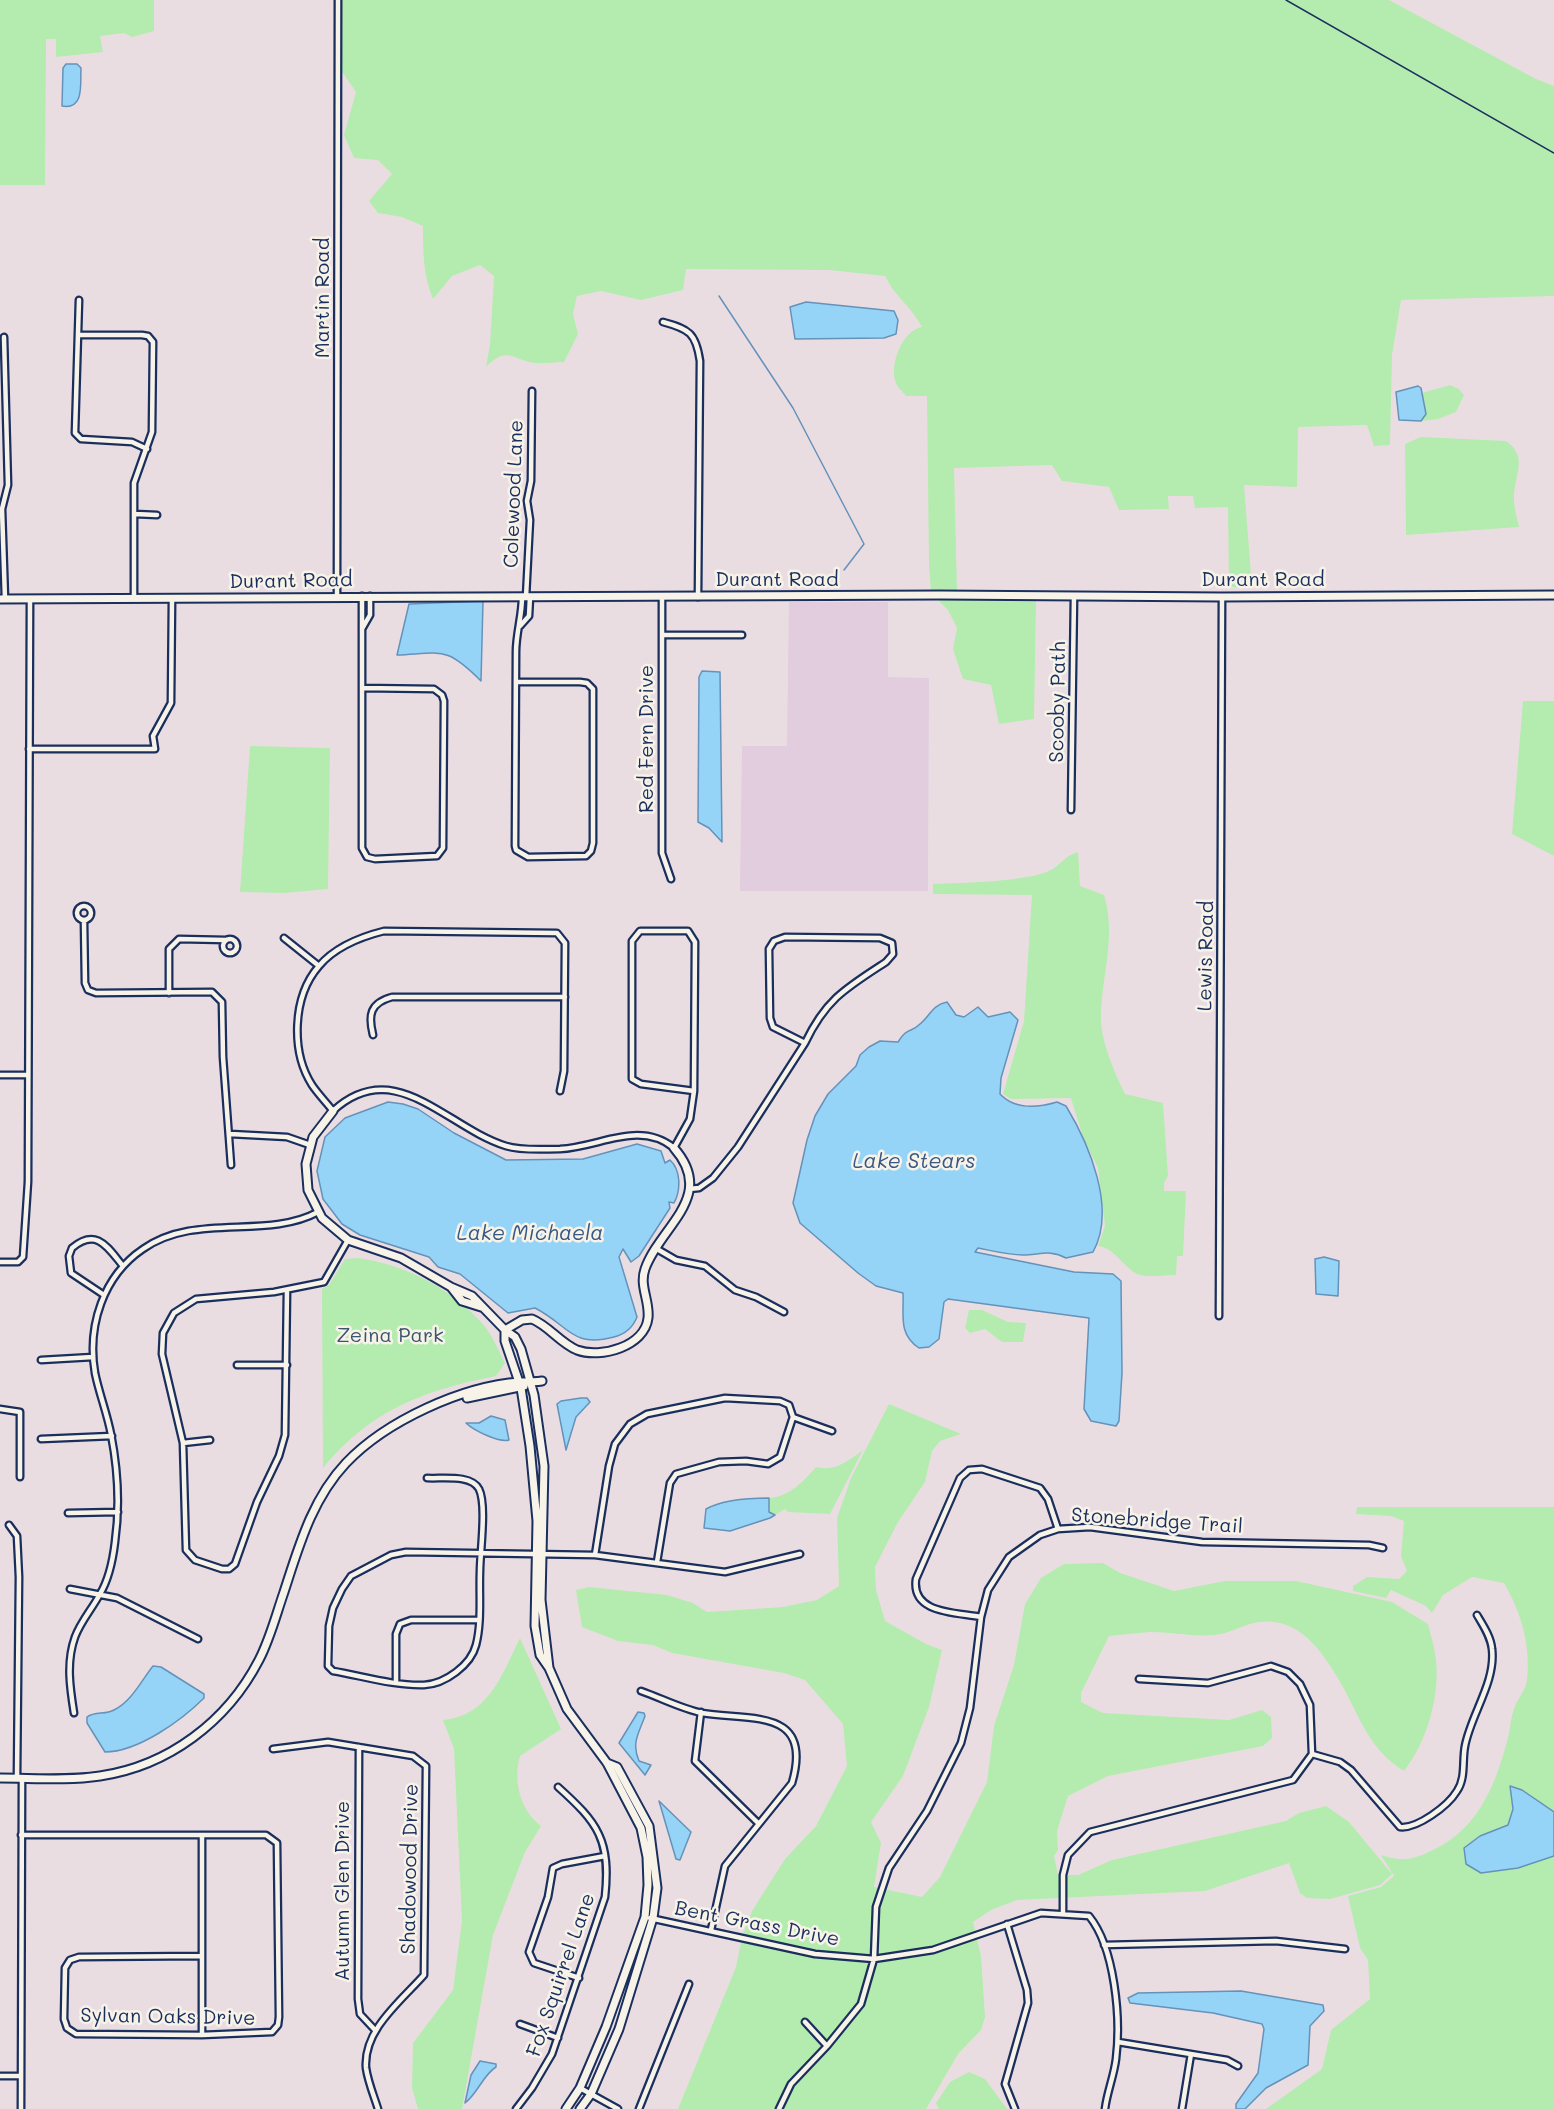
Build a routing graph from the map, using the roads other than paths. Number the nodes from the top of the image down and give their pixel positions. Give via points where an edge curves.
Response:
1 (338, 0) edge
2 (79, 300) dead end
3 (663, 322) dead end
4 (79, 335) junction
5 (4, 337) dead end
6 (532, 391) dead end
7 (147, 449) junction
8 (135, 514) junction
9 (157, 514) dead end
10 (1554, 595) edge
11 (337, 596) junction
12 (366, 596) junction
13 (1074, 596) junction
14 (526, 597) junction
15 (662, 597) junction
16 (698, 597) junction
17 (1222, 597) junction
18 (134, 598) junction
19 (3, 599) edge
20 (172, 599) junction
21 (30, 600) junction
22 (662, 635) junction
23 (742, 636) dead end
24 (516, 682) junction
25 (362, 688) junction
26 (29, 749) junction
27 (1071, 810) dead end
28 (671, 879) dead end
29 (84, 921) dead end
30 (284, 938) dead end
31 (226, 940) dead end
32 (319, 966) junction
33 (169, 993) junction
34 (565, 997) junction
35 (373, 1035) dead end
36 (805, 1043) junction
37 (0, 1075) edge
38 (27, 1075) junction
39 (560, 1090) dead end
40 (694, 1091) junction
41 (333, 1111) junction
42 (230, 1134) junction
43 (310, 1145) junction
44 (674, 1148) junction
45 (231, 1165) dead end
46 (689, 1189) junction
47 (318, 1212) junction
48 (348, 1240) junction
49 (657, 1249) junction
50 (0, 1262) edge
51 (123, 1266) junction
52 (287, 1290) junction
53 (104, 1295) junction
54 (784, 1312) dead end
55 (1219, 1316) dead end
56 (505, 1330) junction
57 (93, 1357) junction
58 (41, 1360) dead end
59 (237, 1365) dead end
60 (287, 1365) junction
61 (542, 1381) dead end
62 (531, 1383) junction
63 (520, 1385) junction
64 (0, 1409) edge
65 (793, 1417) junction
66 (832, 1431) dead end
67 (112, 1436) junction
68 (42, 1439) dead end
69 (210, 1440) dead end
70 (183, 1443) junction
71 (20, 1477) dead end
72 (428, 1478) dead end
73 (118, 1512) junction
74 (68, 1513) dead end
75 (9, 1525) dead end
76 (1058, 1529) junction
77 (1383, 1548) dead end
78 (480, 1553) junction
79 (539, 1553) junction
80 (800, 1554) dead end
81 (595, 1555) junction
82 (657, 1562) junction
83 (70, 1590) dead end
84 (101, 1593) junction
85 (1477, 1615) dead end
86 (981, 1617) junction
87 (478, 1620) junction
88 (198, 1639) dead end
89 (1138, 1679) dead end
90 (396, 1681) junction
91 (641, 1691) dead end
92 (701, 1712) junction
93 (74, 1713) dead end
94 (359, 1747) junction
95 (273, 1749) dead end
96 (1312, 1754) junction
97 (0, 1778) edge
98 (19, 1778) junction
99 (558, 1787) dead end
100 (758, 1823) junction
101 (202, 1834) junction
102 (21, 1835) junction
103 (605, 1856) junction
104 (1063, 1913) junction
105 (649, 1918) junction
106 (1007, 1924) junction
107 (711, 1930) junction
108 (1104, 1945) junction
109 (1345, 1949) dead end
110 (201, 1956) junction
111 (874, 1959) junction
112 (579, 1978) junction
113 (689, 1984) dead end
114 (805, 2022) dead end
115 (520, 2024) dead end
116 (375, 2030) junction
117 (202, 2036) junction
118 (558, 2038) junction
119 (1118, 2042) junction
120 (827, 2046) junction
121 (1191, 2054) junction
122 (1238, 2066) dead end
123 (0, 2076) edge
124 (21, 2076) junction
125 (580, 2088) junction
126 (591, 2094) junction
127 (21, 2109) edge
128 (378, 2109) edge
129 (516, 2109) edge
130 (566, 2109) edge
131 (580, 2109) edge
132 (618, 2109) edge
133 (639, 2109) edge
134 (779, 2109) edge
135 (1015, 2109) edge
136 (1105, 2109) edge
137 (1182, 2109) edge

1 - 11 street, Martin Road
2 - 4 street
3 - 16 street via 690,332 700,361
4 - 7 street via 75,433 81,439 132,442
4 - 7 street via 142,335 151,339 153,415
5 - 19 street via 8,485 2,509
6 - 14 street, Colewood Lane
7 - 8 street via 135,476
8 - 9 street
8 - 18 street
10 - 17 street, Durant Road
11 - 12 street, Durant Road
11 - 20 street, Durant Road
12 - 14 street, Durant Road
12 - 25 street via 369,619 362,629
13 - 16 street, Durant Road
13 - 17 street, Durant Road
13 - 27 street, Scooby Path
14 - 15 street, Durant Road
14 - 24 street, Colewood Lane via 529,616 516,639
15 - 16 street, Durant Road
15 - 22 street, Red Fern Drive
17 - 55 street, Lewis Road
18 - 20 street, Durant Road
18 - 21 street, Durant Road
19 - 21 street, Durant Road
20 - 26 street via 171,704 153,736 155,748
21 - 26 street
22 - 23 street
22 - 28 street, Red Fern Drive via 662,853
24 - 24 street, Colewood Lane via 516,850 528,857 586,856 593,843 593,689 580,682
25 - 25 street via 363,852 375,859 437,856 443,848 442,695 434,689
26 - 38 street
29 - 33 street via 88,990
30 - 32 street
31 - 33 street via 179,939 173,943 169,949
32 - 34 street via 345,945 384,932 557,933 565,943
32 - 41 street via 300,1006 297,1022 300,1053 311,1083
33 - 42 street via 212,992 222,1002
34 - 35 street via 392,997 372,1008 369,1019
34 - 39 street
36 - 36 street via 773,1027 770,1018 769,949 774,941 785,937 880,938 892,943 893,954 886,962 830,1002 816,1019
36 - 46 street via 726,1163 699,1188
37 - 38 street
38 - 50 street via 28,1182 21,1260
40 - 40 street via 695,942 688,931 640,931 632,941 633,1079 641,1084
40 - 44 street via 690,1119
41 - 43 street
41 - 44 street via 362,1094 394,1090 421,1099 461,1125 513,1148 579,1148 642,1134 660,1138
42 - 43 street via 287,1137
42 - 45 street
43 - 47 street via 306,1177
44 - 46 street via 686,1165
46 - 49 street via 685,1207
47 - 48 street
47 - 51 street via 277,1222 171,1234 142,1249
48 - 52 street via 326,1280
48 - 56 street via 401,1258 470,1294
49 - 54 street via 676,1260 705,1266 735,1290
49 - 56 street via 643,1277 647,1324 631,1343 595,1352 581,1351 530,1318
51 - 53 street
51 - 53 street via 99,1240 79,1242 72,1248 71,1273
52 - 60 street
52 - 70 street via 196,1299 185,1303 169,1319 163,1333 162,1354
53 - 57 street via 94,1327
56 - 62 street via 518,1342
56 - 63 street
57 - 58 street
57 - 67 street
59 - 60 street
60 - 70 street via 281,1449 230,1569 195,1560 186,1550
61 - 62 street
62 - 63 street
62 - 79 street via 544,1466
63 - 79 street
63 - 98 street via 437,1404 371,1439 346,1463 307,1523 259,1660 235,1697 207,1727 165,1755 126,1770 82,1778
64 - 71 street via 20,1412
65 - 66 street
65 - 81 street via 789,1405 780,1401 725,1398 647,1414 630,1424 615,1444 609,1466
65 - 82 street via 780,1457 768,1464 719,1462 676,1474 670,1483
67 - 68 street
67 - 73 street
69 - 70 street
72 - 78 street via 468,1479 479,1488
73 - 74 street
73 - 84 street via 112,1562
75 - 98 street via 17,1536 19,1577
76 - 77 street, Stonebridge Trail via 1090,1527 1202,1542
76 - 86 street, Stonebridge Trail via 1009,1557 988,1590
76 - 86 street via 1040,1488 982,1469 969,1470 960,1478 915,1589 927,1607
78 - 79 street
78 - 87 street
78 - 90 street via 406,1552 391,1555 351,1575 333,1608 328,1666 333,1671
79 - 81 street
79 - 105 street via 549,1668 567,1709 607,1763 641,1828
80 - 82 street via 725,1572
81 - 82 street
83 - 84 street
84 - 88 street
84 - 93 street via 84,1618 71,1656
85 - 96 street via 1492,1649 1488,1679 1465,1746 1462,1781 1456,1793 1436,1811 1408,1828 1400,1827 1351,1770 1340,1762
86 - 111 street, Stonebridge Trail via 970,1708 961,1743 927,1810 889,1868 876,1907
87 - 90 street via 476,1646 464,1665 444,1680 425,1685
87 - 90 street via 411,1620 400,1624 396,1634
89 - 96 street via 1208,1683 1271,1666 1287,1672 1300,1684 1310,1705
91 - 92 street
92 - 100 street via 695,1761
92 - 100 street via 763,1718 784,1728 793,1740 797,1767 792,1783
94 - 95 street, Shadowood Drive via 328,1742
94 - 116 street, Autumn Glen Drive via 358,1999 360,2014
94 - 116 street, Shadowood Drive via 413,1755 426,1766 424,1976
96 - 104 street via 1293,1780 1090,1832 1068,1855 1063,1875
97 - 98 street
98 - 102 street
99 - 103 street, Fox Squirrel Lane via 589,1816
100 - 107 street via 725,1866
101 - 102 street, Sylvan Oaks Drive
101 - 110 street
101 - 117 street, Sylvan Oaks Drive via 266,1835 276,1843 279,2017 278,2025 266,2034
102 - 124 street
103 - 112 street, Fox Squirrel Lane via 604,1903
103 - 112 street via 553,1868 548,1897 529,1952 534,1963
104 - 106 street, Bent Grass Drive via 1041,1913
104 - 108 street, Bent Grass Drive via 1089,1916
105 - 107 street, Bent Grass Drive
105 - 125 street
105 - 126 street via 619,2029
106 - 111 street, Bent Grass Drive via 933,1950
106 - 135 street via 1028,2003 1005,2084
107 - 111 street, Bent Grass Drive via 815,1954
108 - 109 street via 1276,1941
108 - 119 street, Bent Grass Drive via 1117,2001
110 - 117 street
110 - 117 street, Sylvan Oaks Drive via 69,1960 65,1968 64,2019 67,2028 76,2034
111 - 120 street, Stonebridge Trail via 861,2004
112 - 118 street, Fox Squirrel Lane
113 - 133 street
114 - 120 street
115 - 118 street
116 - 128 street, Shadowood Drive via 366,2069
118 - 129 street, Fox Squirrel Lane via 542,2072
119 - 121 street
119 - 136 street, Bent Grass Drive
120 - 134 street, Stonebridge Trail via 791,2084
121 - 122 street via 1227,2060
121 - 137 street
123 - 124 street
124 - 127 street
125 - 126 street
125 - 130 street
126 - 131 street
126 - 132 street

